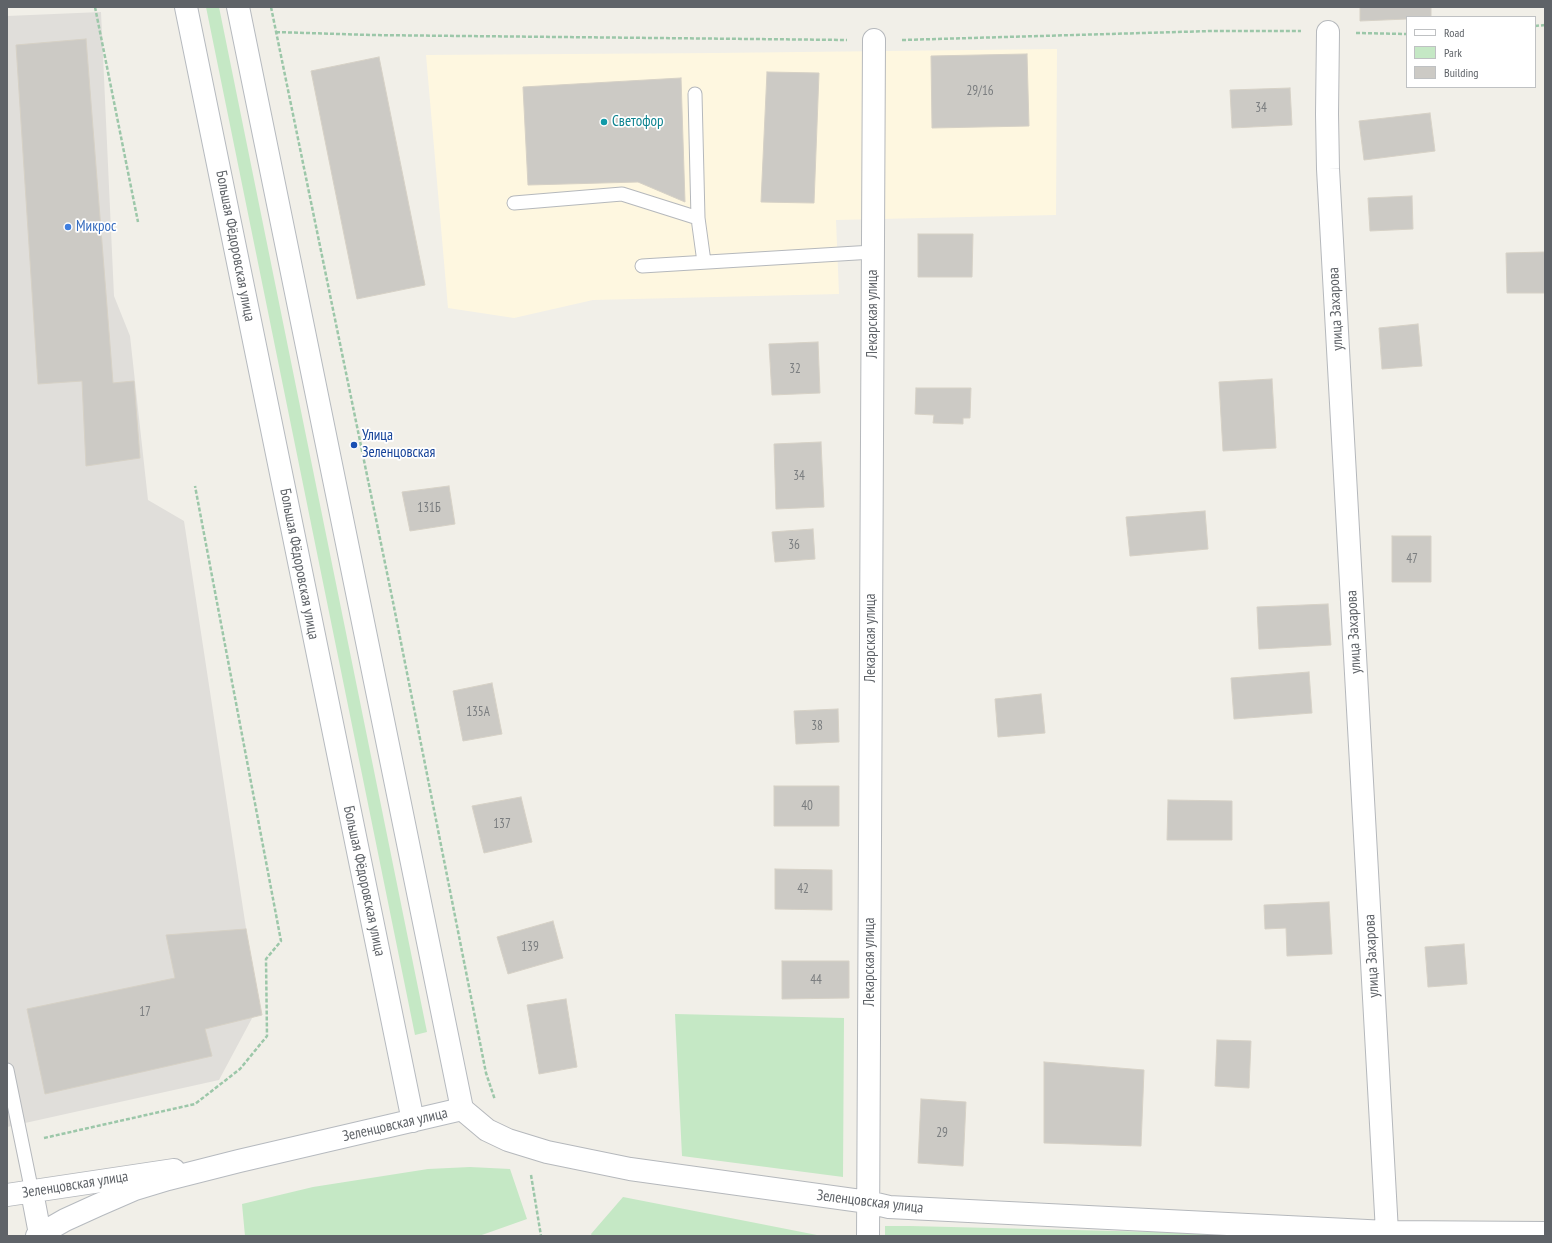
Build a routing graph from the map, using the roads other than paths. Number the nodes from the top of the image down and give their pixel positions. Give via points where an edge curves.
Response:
1 (186, 7) edge
2 (238, 7) edge
3 (1328, 32) dead end
4 (874, 40) dead end
5 (695, 94) dead end
6 (514, 203) dead end
7 (698, 218) junction
8 (874, 252) junction
9 (704, 262) junction
10 (642, 266) dead end
11 (7, 1070) edge
12 (462, 1109) junction
13 (413, 1121) junction
14 (239, 1161) junction
15 (32, 1192) junction
16 (7, 1195) edge
17 (868, 1202) junction
18 (1387, 1232) junction
19 (1545, 1233) edge
20 (39, 1235) edge
21 (868, 1236) edge

1 - 13 street, Большая Фёдоровская улица
2 - 12 street
3 - 18 street, улица Захарова via 1328,169
4 - 8 street, Лекарская улица
5 - 7 lane
6 - 7 lane via 622,194
7 - 9 lane
8 - 9 lane
8 - 17 street, Лекарская улица
9 - 10 lane
11 - 15 lane
12 - 13 street, Зеленцовская улица
12 - 17 street, Зеленцовская улица via 487,1130 547,1152 630,1169
13 - 14 street, Зеленцовская улица
14 - 15 street, Зеленцовская улица
14 - 20 street, Зеленцовская улица via 168,1178 135,1189
15 - 16 street, Зеленцовская улица
15 - 20 street
17 - 18 street, Зеленцовская улица via 889,1207
17 - 21 street, Лекарская улица
18 - 19 street, Зеленцовская улица

